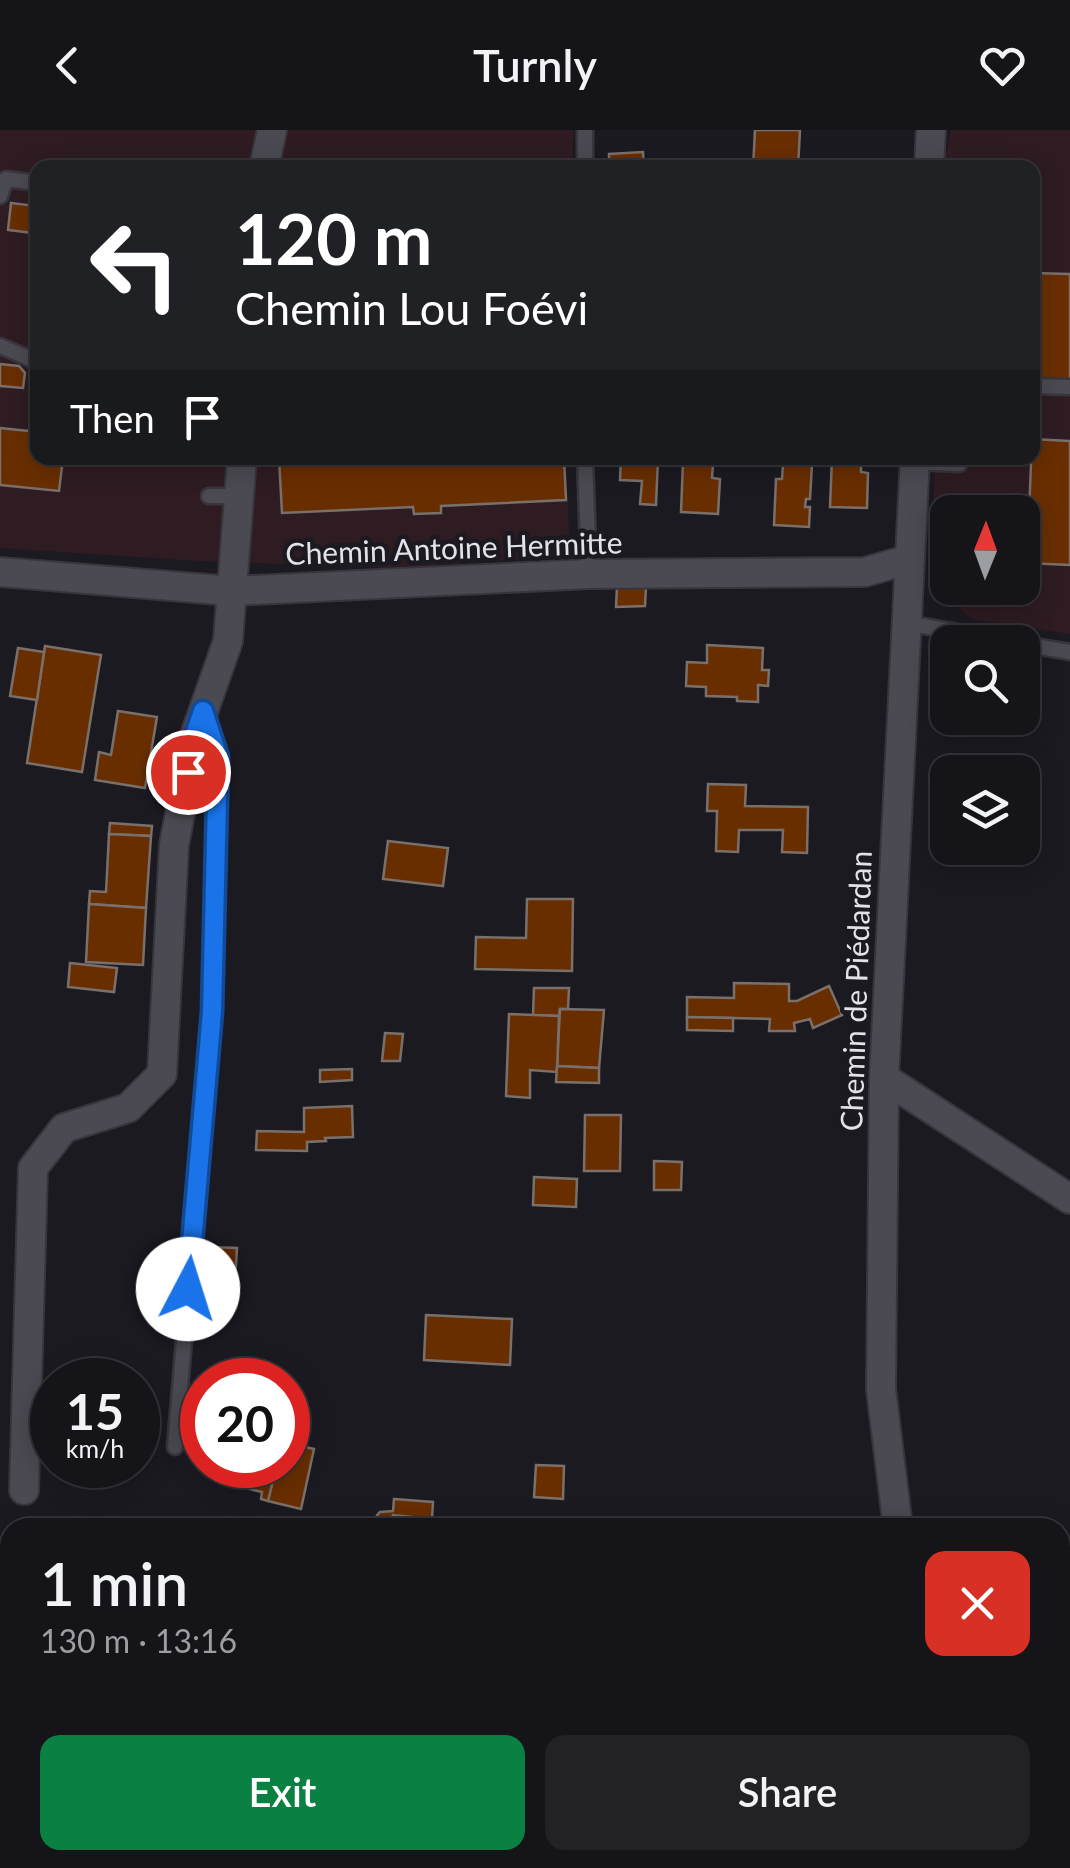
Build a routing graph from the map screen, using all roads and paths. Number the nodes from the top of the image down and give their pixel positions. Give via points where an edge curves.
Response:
1 (272, 130) edge
2 (585, 130) edge
3 (931, 130) edge
4 (266, 160) edge
5 (585, 160) edge
6 (929, 160) edge
7 (30, 182) edge
8 (0, 196) edge
9 (0, 346) edge
10 (30, 357) edge
11 (1040, 386) edge
12 (1070, 387) edge
13 (241, 465) edge
14 (585, 465) edge
15 (915, 465) edge
16 (208, 496) dead end
17 (239, 496) junction
18 (910, 558) junction
19 (0, 572) edge
20 (589, 574) junction
21 (232, 591) junction
22 (906, 623) junction
23 (930, 627) edge
24 (1040, 647) edge
25 (1070, 652) edge
26 (203, 711) junction
27 (884, 1078) junction
28 (1070, 1199) edge
29 (175, 1447) dead end
30 (24, 1490) dead end
31 (897, 1518) edge

1 - 4 street
2 - 5 lane
3 - 6 street
7 - 8 lane via 6,180
9 - 10 lane
11 - 12 lane
13 - 17 street
14 - 20 lane
15 - 18 street, Chemin de Piédardan
16 - 17 lane
17 - 21 street
18 - 20 street, Chemin Antoine Hermitte via 866,572
18 - 22 street, Chemin de Piédardan
19 - 21 street, Chemin Antoine Hermitte
20 - 21 street, Chemin Antoine Hermitte
21 - 26 street via 228,640
22 - 23 lane
22 - 27 street, Chemin de Piédardan
24 - 25 lane
26 - 29 lane via 218,757 212,1012
26 - 30 street via 174,845 162,1074 128,1108 64,1128 33,1168
27 - 28 street
27 - 31 street, Chemin de Piédardan via 881,1390

